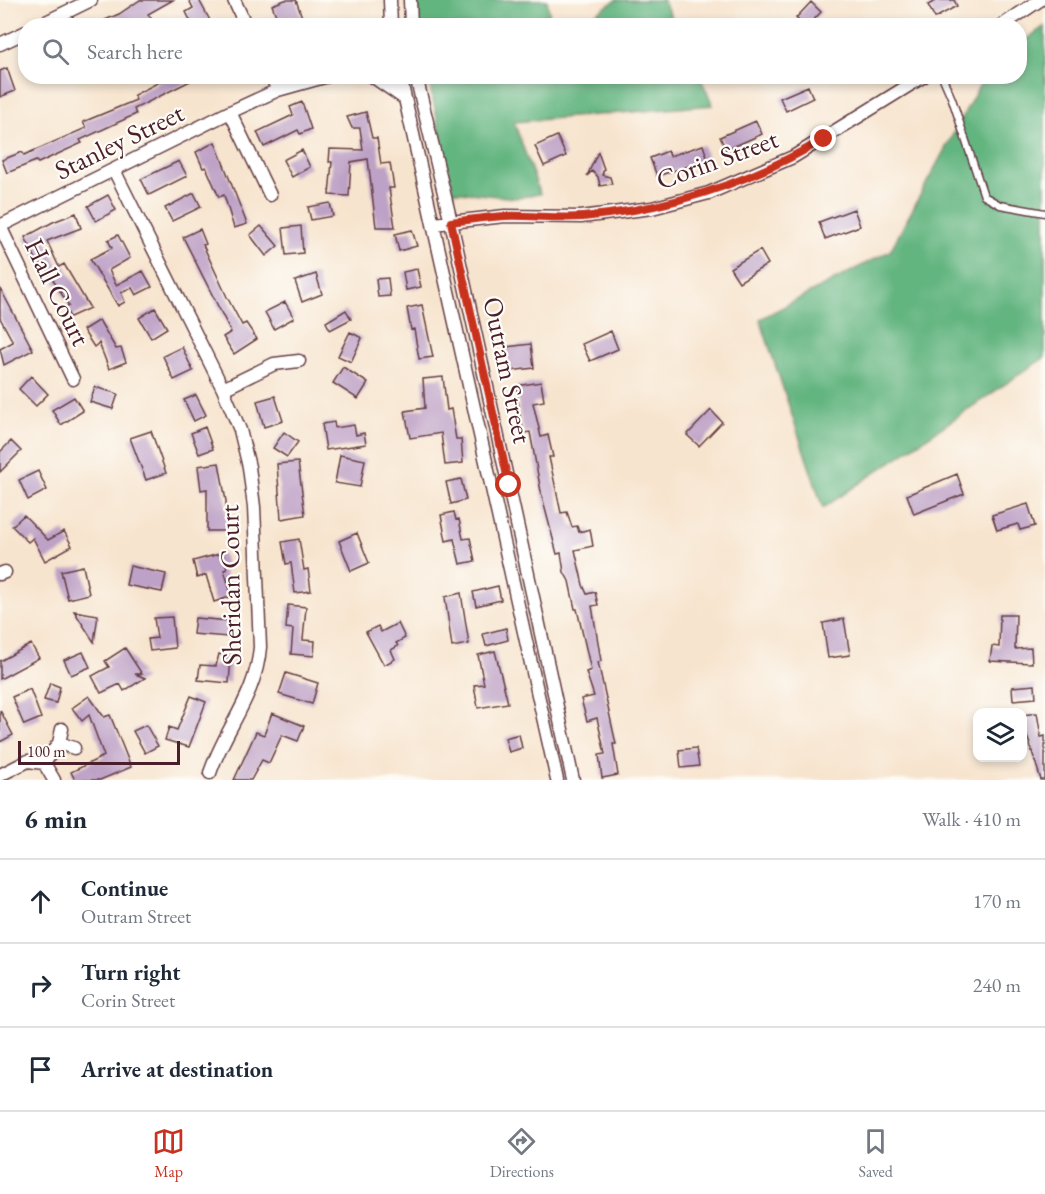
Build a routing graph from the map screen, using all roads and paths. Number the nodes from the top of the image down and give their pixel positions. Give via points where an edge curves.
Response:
1 (90, 0) edge
2 (234, 0) edge
3 (390, 0) edge
4 (410, 0) edge
5 (1040, 0) edge
6 (54, 18) edge
7 (242, 18) edge
8 (391, 18) edge
9 (411, 18) edge
10 (1013, 18) edge
11 (18, 36) edge
12 (0, 44) edge
13 (275, 84) edge
14 (299, 84) edge
15 (384, 84) edge
16 (401, 84) edge
17 (418, 84) edge
18 (911, 84) edge
19 (945, 84) edge
20 (278, 90) junction
21 (404, 98) junction
22 (230, 112) junction
23 (114, 170) junction
24 (270, 195) dead end
25 (1045, 213) edge
26 (451, 222) junction
27 (433, 224) junction
28 (0, 226) edge
29 (299, 361) dead end
30 (73, 379) dead end
31 (223, 389) junction
32 (62, 729) dead end
33 (59, 743) junction
34 (74, 748) dead end
35 (44, 763) junction
36 (210, 773) dead end
37 (0, 775) edge
38 (54, 780) edge
39 (557, 780) edge
40 (573, 780) edge

1 - 6 street
2 - 7 street
3 - 8 street
4 - 9 street
5 - 10 street
11 - 12 street
13 - 20 street
14 - 20 street, Stanley Street
15 - 21 street
16 - 21 street, Outram Street
17 - 26 street, Outram Street
18 - 26 street, Corin Street via 793,157 709,193 652,208 581,217 505,216
19 - 25 lane via 984,196 1000,205
20 - 22 street, Stanley Street
21 - 27 street, Outram Street
22 - 23 street, Stanley Street
22 - 24 street
23 - 28 street, Stanley Street
23 - 31 street, Sheridan Court
26 - 27 street, Corin Street
26 - 40 street, Outram Street
27 - 39 street, Outram Street
28 - 30 street, Hall Court
29 - 31 street via 274,364
31 - 36 street, Sheridan Court via 240,430 249,467 260,646 255,681 219,747
32 - 33 street
33 - 34 street
33 - 35 street
35 - 37 street via 28,761
35 - 38 street

